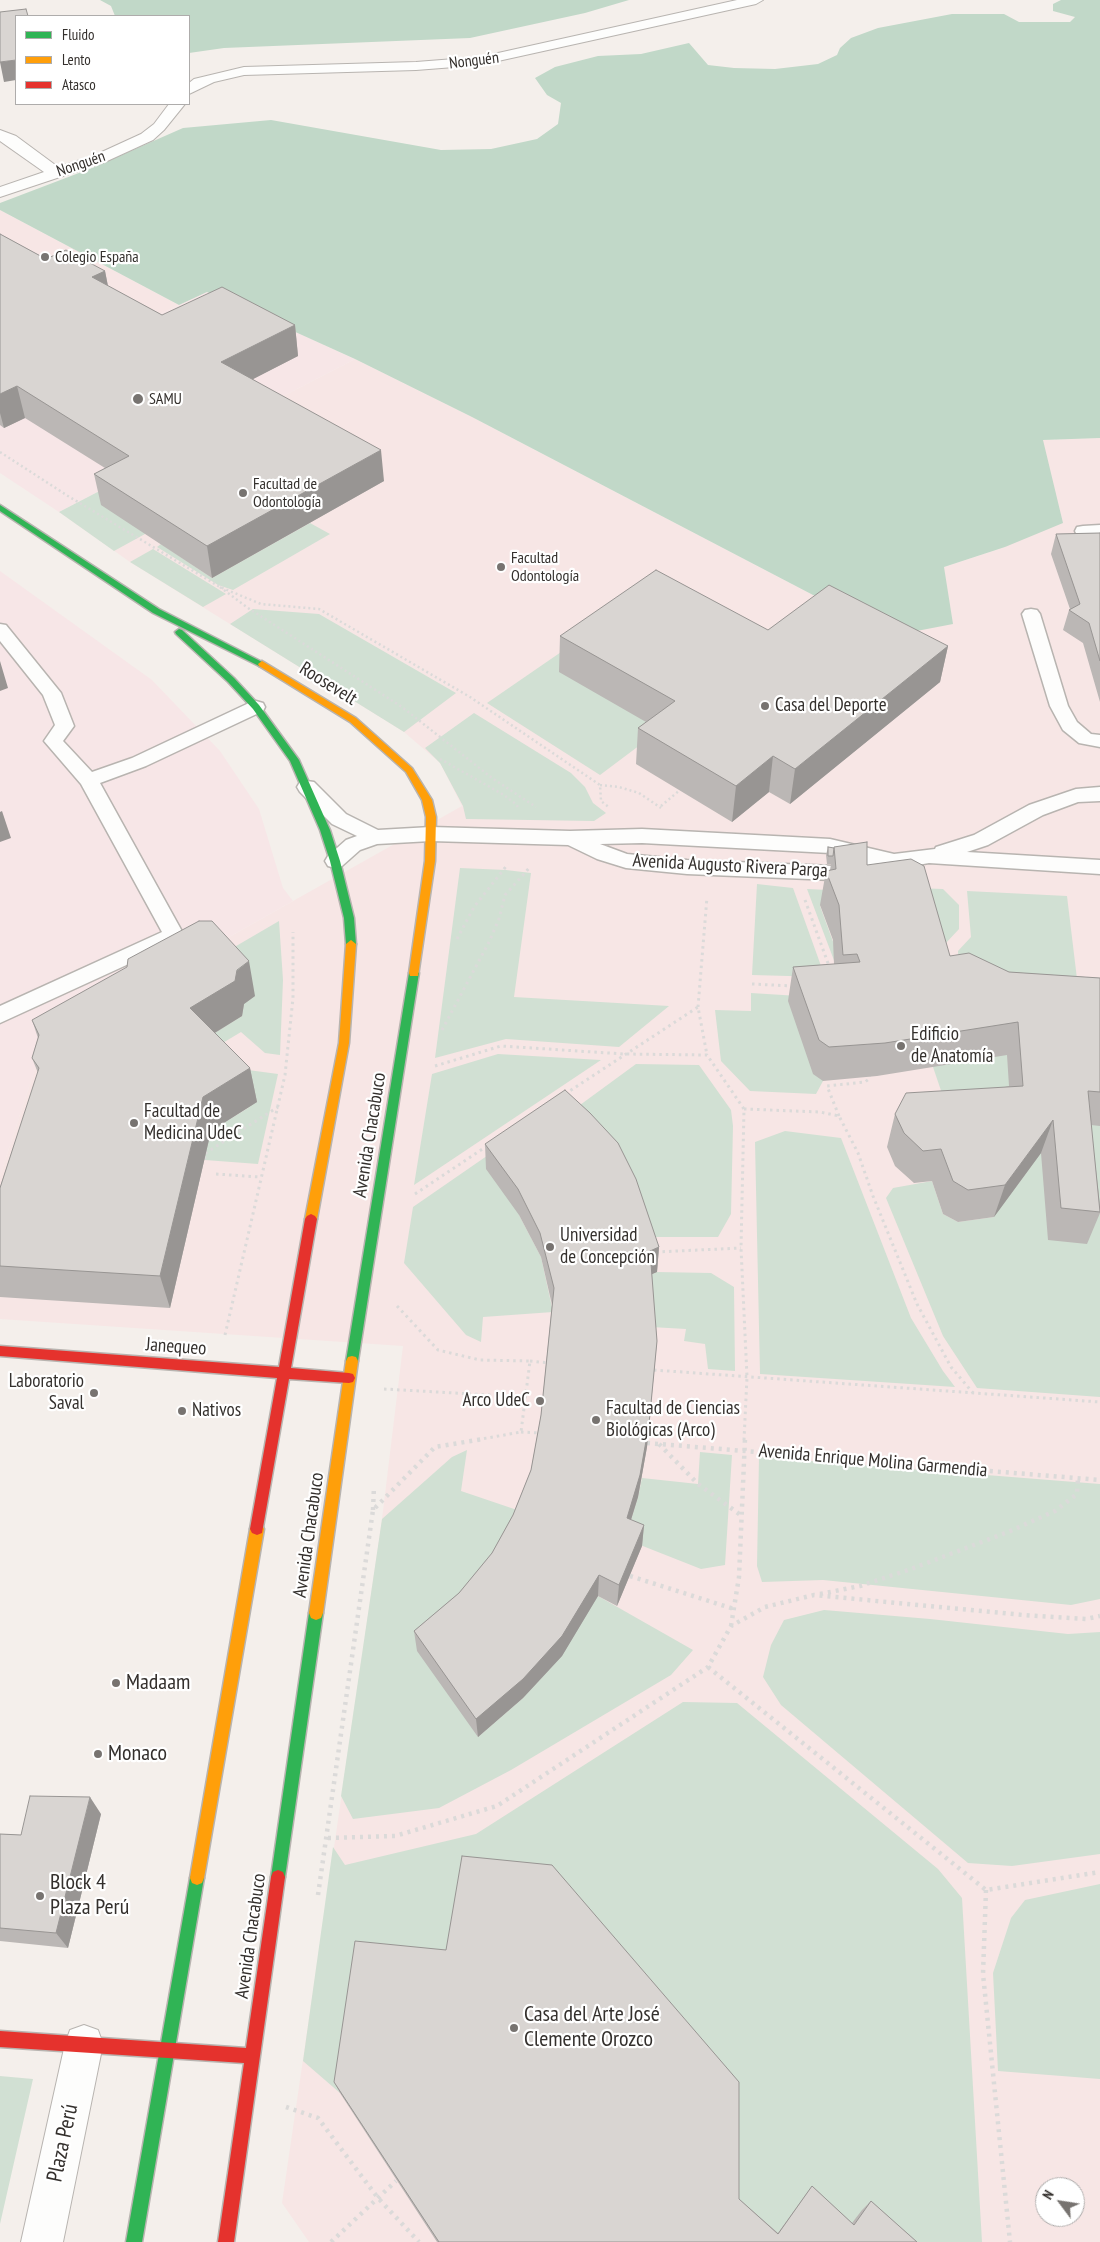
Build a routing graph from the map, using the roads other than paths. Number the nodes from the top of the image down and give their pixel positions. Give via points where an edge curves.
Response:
1 (756, 0) edge
2 (190, 89) edge
3 (176, 105) edge
4 (0, 135) edge
5 (54, 173) junction
6 (0, 192) edge
7 (0, 507) edge
8 (1100, 530) edge
9 (1083, 531) edge
10 (156, 611) junction
11 (1031, 614) dead end
12 (0, 629) edge
13 (256, 707) junction
14 (1100, 741) edge
15 (89, 780) junction
16 (307, 787) junction
17 (1100, 794) edge
18 (431, 834) junction
19 (375, 837) junction
20 (570, 838) junction
21 (929, 856) junction
22 (894, 860) junction
23 (335, 861) junction
24 (1100, 867) edge
25 (0, 1015) edge
26 (0, 1351) edge
27 (285, 1372) junction
28 (349, 1378) junction
29 (0, 2039) edge
30 (84, 2044) junction
31 (168, 2050) junction
32 (254, 2056) junction
33 (42, 2242) edge
34 (134, 2242) edge
35 (226, 2242) edge

1 - 2 street, Nonguén via 480,61 244,72 210,78
3 - 5 street, Nonguén via 147,137
4 - 5 street
5 - 6 street, Nonguén
7 - 10 main road, Roosevelt
8 - 9 lane
10 - 13 main road, Roosevelt
10 - 18 main road, Roosevelt via 262,664 353,720 418,782 428,800
11 - 14 lane via 1059,706 1070,726 1086,739
12 - 15 lane via 52,693 65,726 53,741
13 - 15 lane via 139,762
13 - 16 main road, Roosevelt via 294,760
15 - 25 lane via 174,935
16 - 19 lane via 339,818
16 - 23 main road, Roosevelt
17 - 21 lane via 1076,796 1036,810 982,840
18 - 19 lane, Avenida Augusto Rivera Parga
18 - 20 lane, Avenida Augusto Rivera Parga
18 - 28 main road, Avenida Chacabuco via 420,938
19 - 23 lane, Avenida Augusto Rivera Parga via 353,845
20 - 22 lane, Avenida Augusto Rivera Parga via 674,838 830,846
20 - 22 lane, Avenida Augusto Rivera Parga via 626,861 687,867 833,873
21 - 22 lane, Avenida Augusto Rivera Parga
21 - 24 lane, Avenida Augusto Rivera Parga
23 - 27 main road via 349,918 352,952 350,991 344,1043
26 - 27 main road, Janequeo
27 - 28 main road, Janequeo
27 - 31 main road
28 - 32 main road, Avenida Chacabuco via 265,1958
29 - 30 main road
30 - 31 main road
30 - 33 street, Plaza Perú
31 - 32 main road
31 - 34 main road
32 - 35 main road, Avenida Chacabuco

